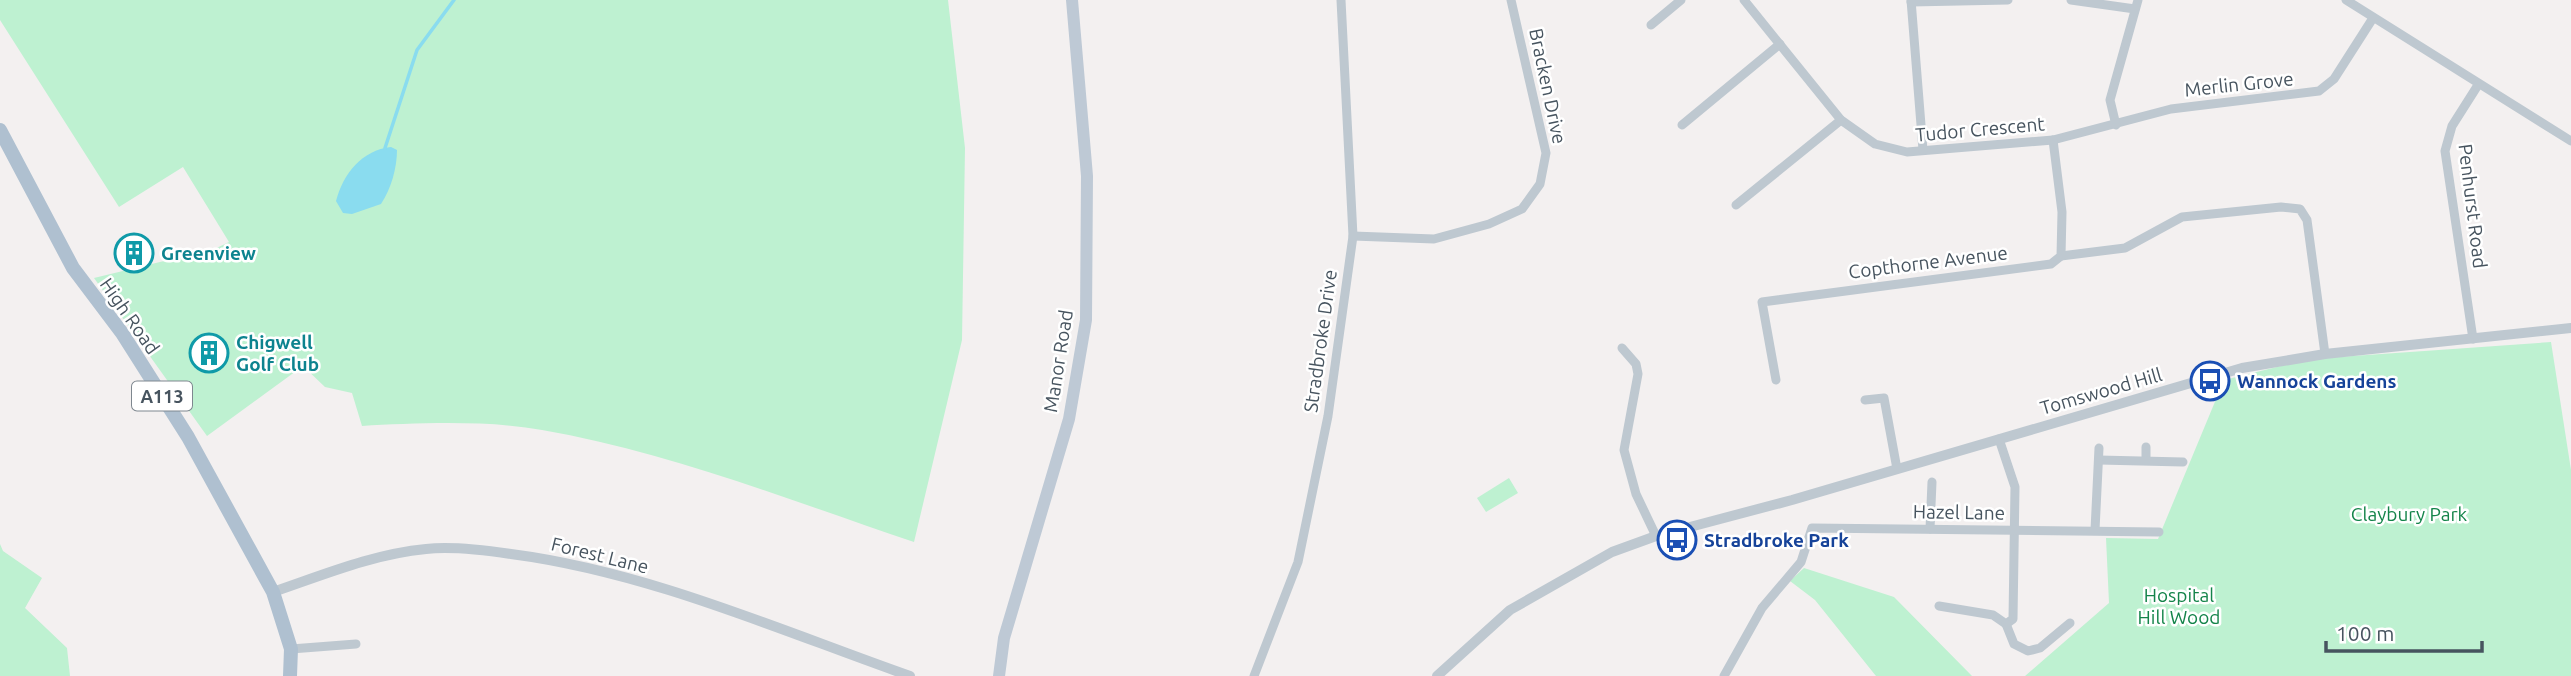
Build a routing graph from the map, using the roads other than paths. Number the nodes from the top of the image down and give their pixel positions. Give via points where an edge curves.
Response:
1 (1072, 0) edge
2 (1340, 0) edge
3 (1511, 0) edge
4 (1681, 0) edge
5 (1744, 0) edge
6 (2008, 0) edge
7 (2071, 0) edge
8 (2346, 0) edge
9 (1911, 1) edge
10 (2136, 5) edge
11 (2373, 18) junction
12 (1651, 25) dead end
13 (1780, 44) junction
14 (2478, 85) junction
15 (1841, 120) junction
16 (1682, 124) dead end
17 (2116, 125) junction
18 (0, 130) edge
19 (2053, 140) junction
20 (2571, 141) edge
21 (1923, 150) junction
22 (1736, 205) dead end
23 (1353, 236) junction
24 (2061, 256) junction
25 (2571, 328) edge
26 (2473, 339) junction
27 (1622, 348) dead end
28 (2325, 354) junction
29 (1776, 380) dead end
30 (1865, 400) dead end
31 (1999, 439) junction
32 (2146, 447) dead end
33 (2099, 448) dead end
34 (2099, 460) junction
35 (2146, 460) junction
36 (2183, 462) dead end
37 (1897, 469) junction
38 (1932, 482) dead end
39 (1930, 530) junction
40 (2095, 530) junction
41 (2014, 531) junction
42 (2159, 532) dead end
43 (1653, 537) junction
44 (273, 592) junction
45 (1939, 606) dead end
46 (2010, 621) junction
47 (2070, 623) dead end
48 (356, 644) dead end
49 (291, 649) junction
50 (290, 676) edge
51 (910, 676) edge
52 (999, 676) edge
53 (1254, 676) edge
54 (1437, 676) edge
55 (1724, 676) edge

1 - 52 main road, Manor Road via 1087,176 1086,320 1069,419 1004,638
2 - 23 street, Stradbroke Drive
3 - 23 street, Bracken Drive via 1546,153 1540,184 1522,209 1489,225 1434,239
4 - 12 street
5 - 13 street, Tudor Crescent
6 - 9 street
7 - 10 street
8 - 11 street
9 - 21 street
10 - 17 street via 2110,100
11 - 14 street
11 - 17 street, Merlin Grove via 2334,79 2319,91 2171,109
13 - 15 street, Tudor Crescent
13 - 16 street
14 - 20 street
14 - 26 street, Penhurst Road via 2452,126 2445,151
15 - 21 street, Tudor Crescent via 1875,144 1907,152
15 - 22 street
17 - 19 street, Tudor Crescent
18 - 44 main road, High Road / A113 via 73,268 188,437
19 - 21 street, Tudor Crescent
19 - 24 street via 2062,212
23 - 53 street, Stradbroke Drive via 1328,416 1298,562
24 - 28 street via 2125,248 2182,217 2300,209 2307,220
24 - 29 street, Copthorne Avenue via 2051,264 1762,302
25 - 26 street, Tomswood Hill
26 - 28 street, Tomswood Hill
27 - 43 street via 1636,364 1638,374 1624,450
28 - 31 street, Tomswood Hill via 2242,368
30 - 37 street via 1884,398
31 - 37 street, Tomswood Hill
31 - 41 street via 2015,486
32 - 35 street
33 - 34 street
34 - 35 street
34 - 40 street
35 - 36 street
37 - 43 street, Tomswood Hill
38 - 39 street
39 - 41 street, Hazel Lane
39 - 55 street, Hazel Lane via 1812,528 1801,562 1762,608
40 - 41 street, Hazel Lane
40 - 42 street, Hazel Lane
41 - 46 street
43 - 54 street, Tomswood Hill via 1612,552 1510,610
44 - 49 main road, High Road / A113
44 - 51 street, Forest Lane via 370,559 428,548 550,559 620,575
45 - 46 street
46 - 47 street via 2014,643 2028,651 2040,648
48 - 49 street
49 - 50 main road, High Road / A113

